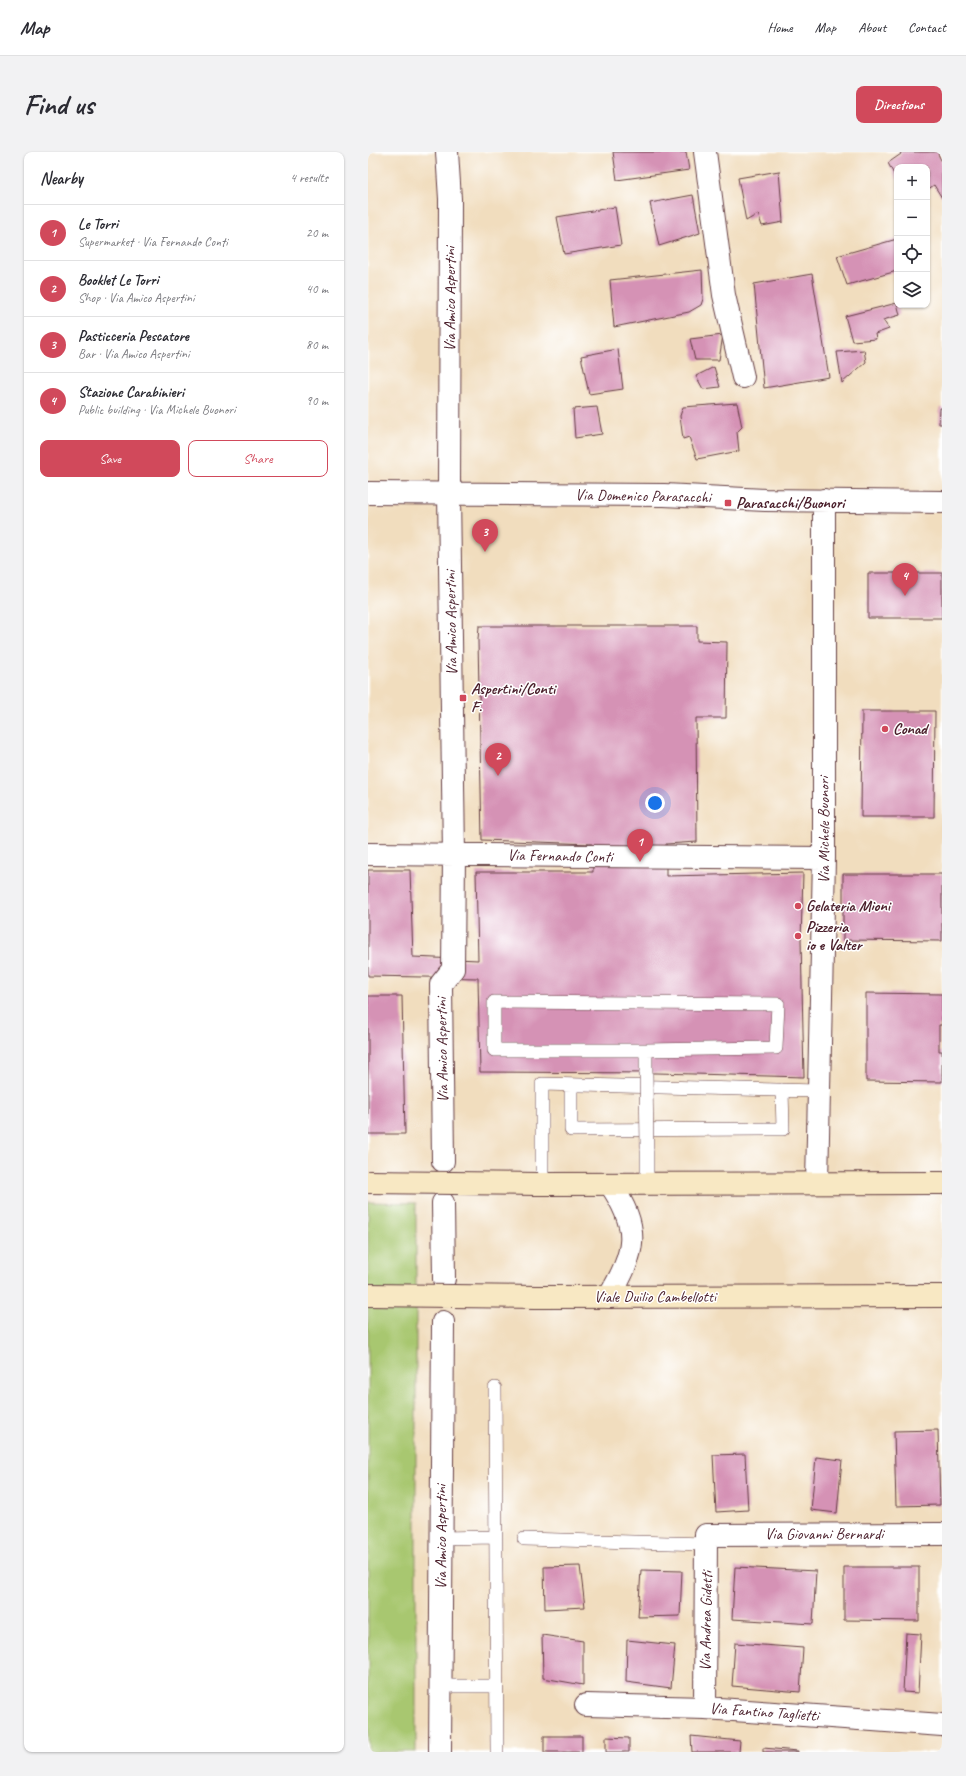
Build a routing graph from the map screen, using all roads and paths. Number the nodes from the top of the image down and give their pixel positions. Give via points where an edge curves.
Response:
1 (447, 152) edge
2 (705, 152) edge
3 (743, 377) dead end
4 (368, 493) edge
5 (449, 493) junction
6 (824, 500) junction
7 (942, 502) edge
8 (368, 854) edge
9 (454, 855) junction
10 (824, 858) junction
11 (646, 1050) junction
12 (571, 1085) junction
13 (782, 1090) junction
14 (818, 1091) junction
15 (443, 1161) dead end
16 (368, 1182) edge
17 (817, 1183) junction
18 (942, 1183) edge
19 (540, 1184) junction
20 (610, 1184) junction
21 (647, 1184) junction
22 (443, 1203) dead end
23 (444, 1279) dead end
24 (368, 1295) edge
25 (942, 1296) edge
26 (609, 1297) junction
27 (443, 1322) dead end
28 (495, 1388) dead end
29 (942, 1534) edge
30 (495, 1537) junction
31 (442, 1538) junction
32 (524, 1539) dead end
33 (706, 1539) junction
34 (440, 1686) junction
35 (496, 1686) junction
36 (586, 1706) dead end
37 (705, 1708) junction
38 (942, 1725) edge
39 (440, 1752) edge
40 (497, 1752) edge

1 - 5 street, Via Amico Aspertini via 450,199
2 - 3 street via 724,295
4 - 5 street, Via Domenico Parasacchi
5 - 6 street, Via Domenico Parasacchi via 664,495
5 - 9 street, Via Amico Aspertini
6 - 7 street, Via Domenico Parasacchi
6 - 10 street, Via Michele Buonori
8 - 9 street, Via Fernando Conti
9 - 10 street, Via Fernando Conti
9 - 15 street, Via Amico Aspertini via 453,969 441,984
10 - 14 street, Via Michele Buonori
11 - 11 lane via 776,1048 778,1004 494,1002 494,1050
11 - 21 lane, bridge
12 - 13 lane
12 - 13 lane via 571,1130 783,1129
12 - 19 lane via 542,1084
13 - 14 lane
14 - 17 street, Via Michele Buonori
16 - 19 main road, bridge
17 - 18 main road
17 - 21 main road
19 - 20 main road
20 - 21 main road
20 - 26 street via 626,1212 632,1230 632,1241 626,1267
22 - 23 street
24 - 26 main road, Viale Duilio Cambellotti, bridge
25 - 26 main road, Viale Duilio Cambellotti
27 - 31 street, Via Amico Aspertini
28 - 30 lane
29 - 33 street, Via Giovanni Bernardi
30 - 31 lane
30 - 35 lane
31 - 34 street, Via Amico Aspertini
32 - 33 lane
33 - 37 street, Via Andrea Gidetti
34 - 35 lane
34 - 39 street, Via Amico Aspertini
35 - 40 lane
36 - 37 street, Via Fantino Taglietti
37 - 38 street, Via Fantino Taglietti

